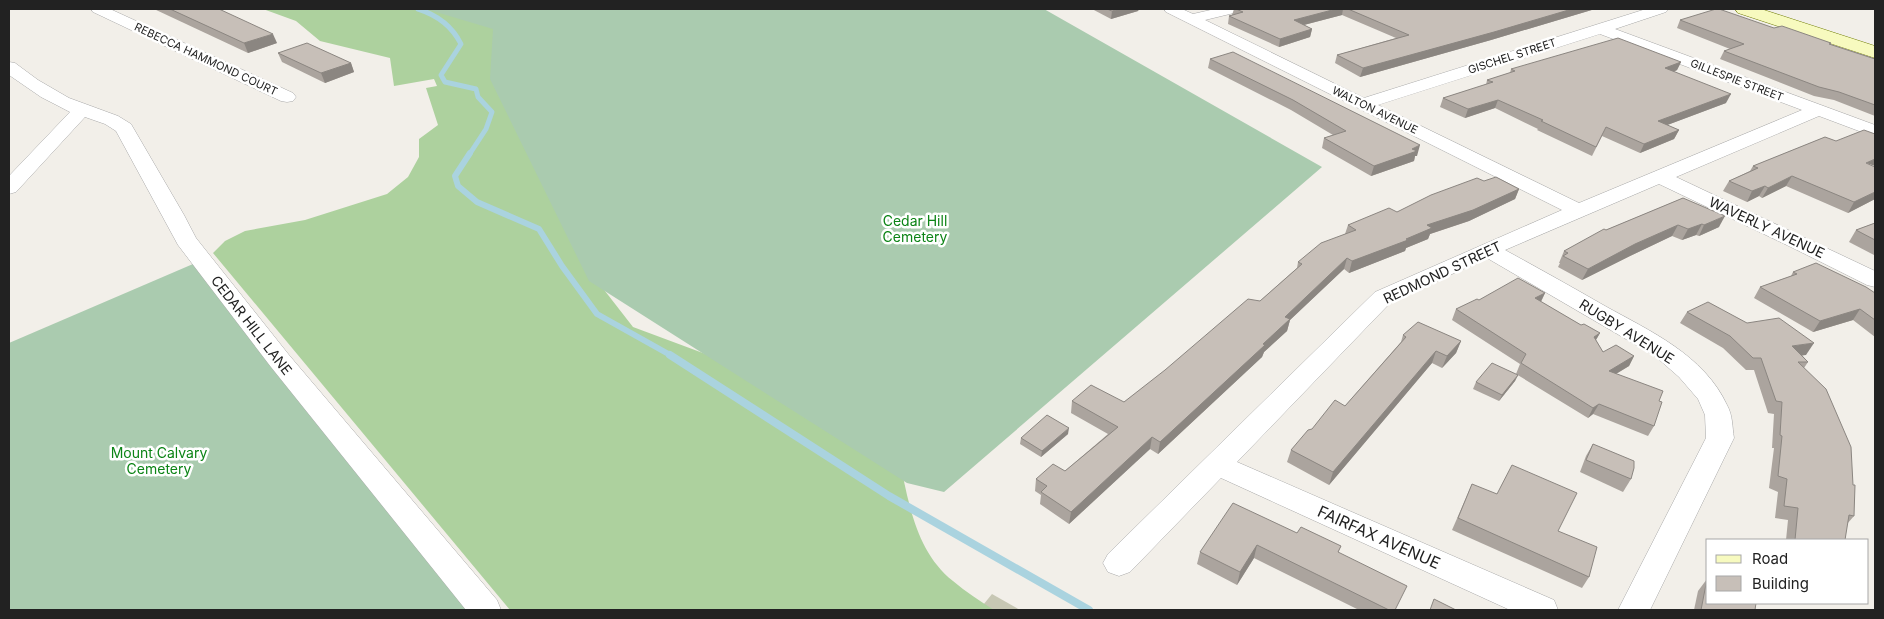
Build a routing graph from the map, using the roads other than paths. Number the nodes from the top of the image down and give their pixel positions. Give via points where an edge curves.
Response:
1 (98, 9) edge
2 (1171, 9) edge
3 (1233, 9) edge
4 (1661, 9) edge
5 (1744, 9) edge
6 (1191, 19) junction
7 (1599, 28) junction
8 (1875, 52) edge
9 (9, 67) edge
10 (287, 97) dead end
11 (1363, 104) junction
12 (82, 110) junction
13 (1818, 110) junction
14 (1875, 131) edge
15 (1659, 177) junction
16 (9, 188) edge
17 (1579, 211) junction
18 (1488, 249) junction
19 (1875, 280) edge
20 (1216, 464) junction
21 (1119, 563) dead end
22 (485, 610) edge
23 (1542, 610) edge
24 (1634, 610) edge

1 - 10 street, REBECCA HAMMOND COURT
2 - 6 street, WALTON AVENUE
3 - 6 street
4 - 7 street, GISCHEL STREET
5 - 8 main road
6 - 11 street, WALTON AVENUE
7 - 11 street, GISCHEL STREET
7 - 13 street, GILLESPIE STREET
9 - 12 street, CEDAR HILL LANE via 40,90
11 - 17 street, WALTON AVENUE
12 - 16 street
12 - 22 street, CEDAR HILL LANE via 117,122 124,128 186,240 280,361
13 - 14 street, GILLESPIE STREET
13 - 15 street, REDMOND STREET
15 - 17 street, REDMOND STREET
15 - 19 street, WAVERLY AVENUE
17 - 18 street, REDMOND STREET
18 - 20 street, REDMOND STREET via 1383,297
18 - 24 street, RUGBY AVENUE via 1664,350 1707,391 1718,416 1720,438
20 - 21 street, REDMOND STREET
20 - 23 street, FAIRFAX AVENUE

